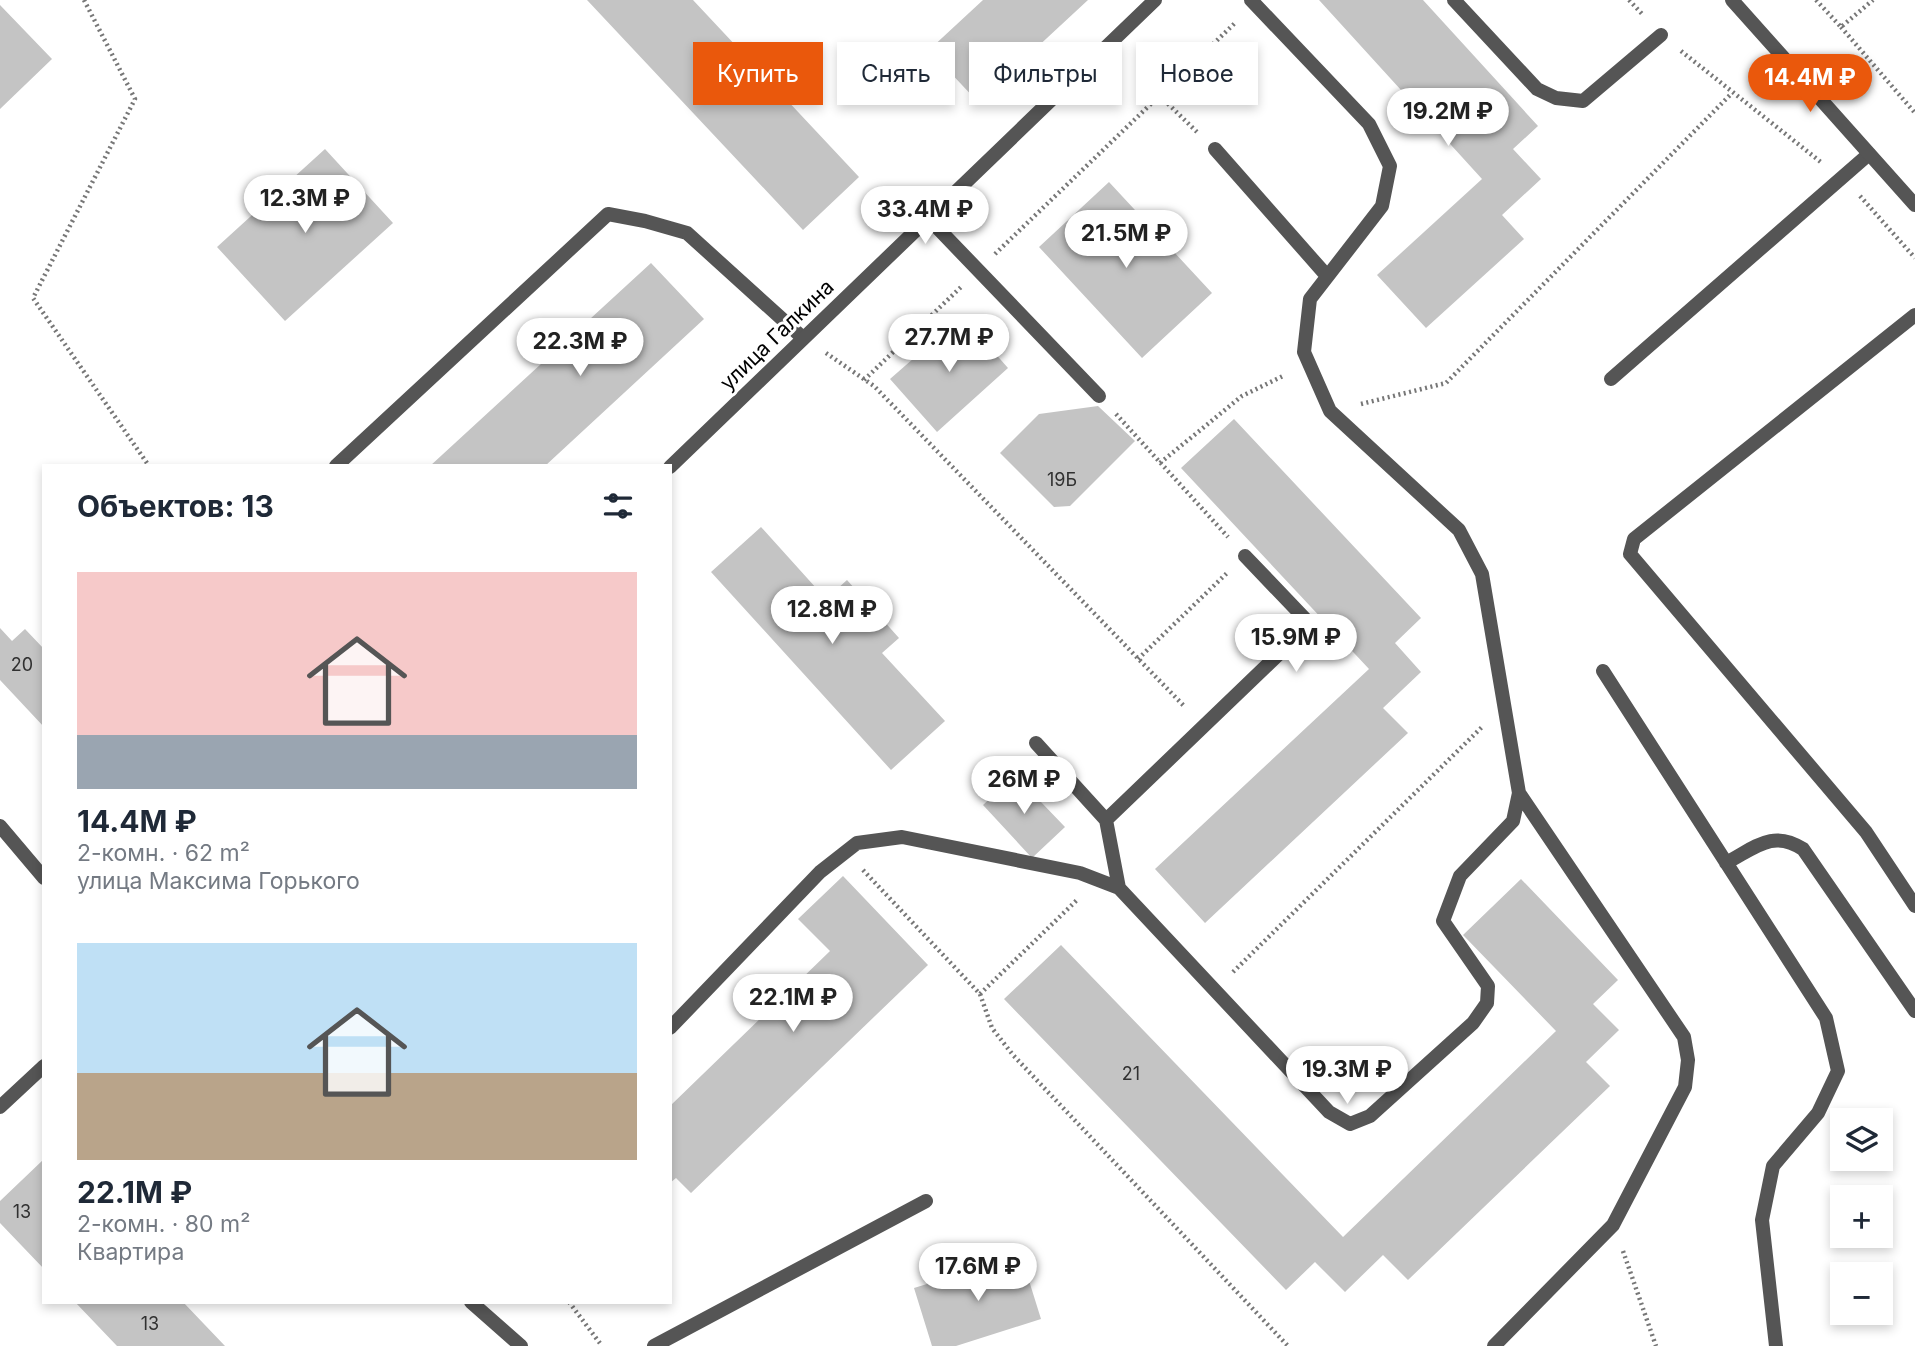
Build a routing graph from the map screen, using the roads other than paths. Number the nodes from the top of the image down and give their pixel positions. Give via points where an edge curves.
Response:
1 (1155, 0) edge
2 (1454, 0) edge
3 (1732, 0) edge
4 (1253, 2) edge
5 (1661, 35) road end
6 (1215, 149) road end
7 (1870, 154) junction
8 (1915, 205) edge
9 (928, 218) junction
10 (1327, 276) junction
11 (1915, 315) edge
12 (803, 338) junction
13 (1611, 379) dead end
14 (1099, 396) road end
15 (338, 464) edge
16 (672, 465) edge
17 (1245, 556) road end
18 (1603, 671) dead end
19 (1035, 743) dead end
20 (1519, 793) junction
21 (1106, 820) junction
22 (0, 826) edge
23 (1727, 863) junction
24 (42, 876) edge
25 (1119, 888) junction
26 (1915, 906) edge
27 (1915, 1011) edge
28 (672, 1026) edge
29 (42, 1068) edge
30 (0, 1107) edge
31 (926, 1201) dead end
32 (473, 1304) edge
33 (521, 1346) edge
34 (654, 1346) edge
35 (1494, 1346) edge
36 (1776, 1346) edge

1 - 9 street, улица Галкина
2 - 5 street via 1537,89 1556,98 1583,101
3 - 7 street
4 - 10 street via 1369,124 1390,166 1382,206
6 - 10 street
7 - 8 street
7 - 13 street
9 - 12 street, улица Галкина
9 - 14 street
10 - 20 street via 1310,299 1304,352 1330,411 1459,530 1482,574
11 - 26 street via 1634,539 1630,554 1866,832
12 - 15 street via 687,233 608,215
12 - 16 street, улица Галкина
17 - 21 street via 1310,624
18 - 23 street
19 - 21 street
20 - 25 street via 1513,821 1461,876 1443,921 1488,986 1487,1003 1473,1023 1370,1116 1350,1124 1329,1112
20 - 35 street via 1684,1037 1688,1060 1685,1087 1614,1225
21 - 25 street
22 - 24 street
23 - 27 street via 1771,840 1787,839 1803,849
23 - 36 street via 1826,1018 1838,1071 1818,1113 1773,1166 1762,1220
25 - 28 street via 1080,873 902,837 857,843 820,872
29 - 30 street
31 - 34 street
32 - 33 street

